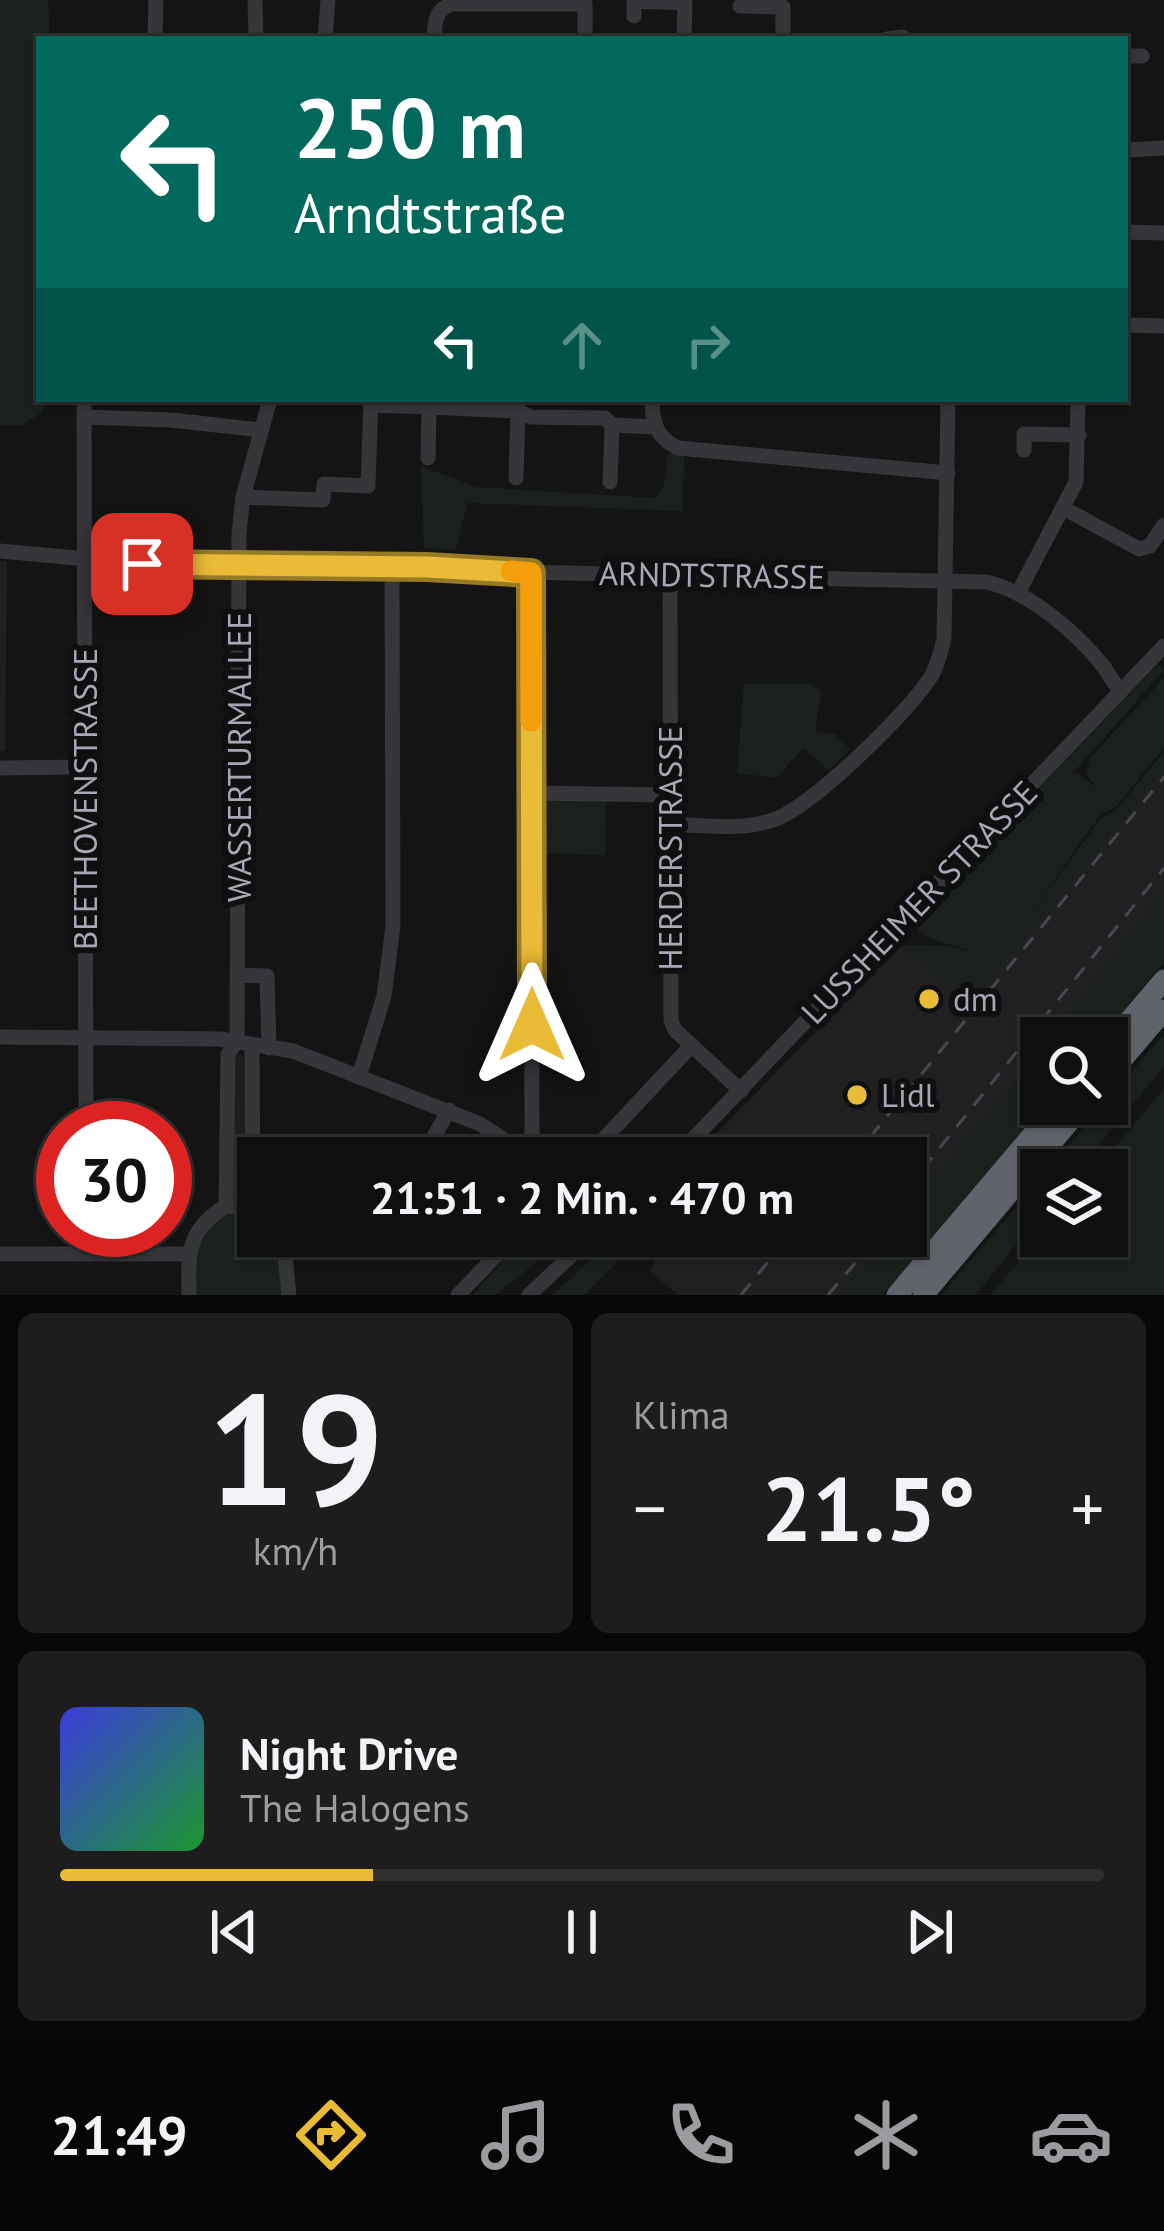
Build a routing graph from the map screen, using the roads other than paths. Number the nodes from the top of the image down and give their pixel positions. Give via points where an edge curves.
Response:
1 (156, 0) edge
2 (255, 0) edge
3 (328, 0) edge
4 (740, 6) dead end
5 (634, 16) dead end
6 (155, 36) edge
7 (256, 36) edge
8 (325, 36) edge
9 (434, 36) edge
10 (585, 36) edge
11 (684, 36) edge
12 (782, 36) edge
13 (1164, 148) edge
14 (1128, 150) edge
15 (1128, 232) edge
16 (1164, 233) edge
17 (1128, 325) edge
18 (1164, 326) edge
19 (84, 402) edge
20 (269, 402) edge
21 (371, 402) edge
22 (652, 402) edge
23 (948, 402) edge
24 (1078, 402) edge
25 (429, 403) edge
26 (518, 405) edge
27 (84, 417) junction
28 (612, 425) junction
29 (654, 427) junction
30 (260, 430) junction
31 (1079, 435) junction
32 (1024, 450) dead end
33 (428, 458) dead end
34 (948, 473) junction
35 (516, 478) dead end
36 (610, 482) dead end
37 (243, 497) junction
38 (1065, 509) junction
39 (1164, 525) edge
40 (0, 550) edge
41 (85, 557) junction
42 (240, 567) junction
43 (392, 568) junction
44 (531, 573) junction
45 (670, 574) junction
46 (944, 580) junction
47 (1019, 591) junction
48 (1164, 646) edge
49 (1126, 686) junction
50 (84, 767) junction
51 (0, 768) edge
52 (531, 793) junction
53 (670, 794) junction
54 (670, 824) junction
55 (238, 975) junction
56 (1164, 980) edge
57 (1164, 1010) edge
58 (1128, 1022) edge
59 (0, 1036) edge
60 (86, 1036) junction
61 (692, 1045) junction
62 (253, 1046) junction
63 (1128, 1052) edge
64 (359, 1077) junction
65 (740, 1091) junction
66 (86, 1101) edge
67 (449, 1111) junction
68 (1041, 1125) edge
69 (1066, 1125) edge
70 (254, 1137) edge
71 (434, 1137) edge
72 (500, 1137) edge
73 (532, 1137) edge
74 (606, 1137) edge
75 (695, 1137) edge
76 (226, 1206) junction
77 (237, 1206) edge
78 (192, 1245) edge
79 (0, 1255) edge
80 (36, 1255) edge
81 (188, 1257) edge
82 (286, 1257) edge
83 (494, 1257) edge
84 (570, 1257) edge
85 (189, 1295) edge
86 (289, 1295) edge
87 (458, 1295) edge
88 (529, 1295) edge
89 (898, 1295) edge
90 (923, 1295) edge

1 - 6 street
2 - 7 street
3 - 8 street
4 - 12 street via 783,7
5 - 11 street via 634,1 685,3
9 - 10 street via 436,16 452,4 585,4
13 - 14 street
15 - 16 street
17 - 18 street
19 - 27 street, BEETHOVENSTRASSE
20 - 30 street, WASSERTURMALLEE
21 - 25 street
21 - 37 street via 368,486 324,484 323,500
22 - 29 street
23 - 34 street
24 - 31 street
25 - 26 street
25 - 33 street
26 - 28 street via 531,417 605,418
26 - 35 street
27 - 30 street
27 - 41 street, BEETHOVENSTRASSE
28 - 29 street
28 - 36 street
29 - 34 street via 678,448
30 - 37 street, WASSERTURMALLEE
31 - 32 street via 1024,434
31 - 38 street
34 - 46 street
37 - 42 street, WASSERTURMALLEE
38 - 39 street via 1139,549
38 - 47 street
40 - 41 street, ARNDTSTRASSE
41 - 42 street, ARNDTSTRASSE
41 - 50 street, BEETHOVENSTRASSE
42 - 43 street, ARNDTSTRASSE
42 - 55 street, WASSERTURMALLEE
43 - 44 street, ARNDTSTRASSE
43 - 64 street via 393,926 384,996
44 - 45 street, ARNDTSTRASSE
44 - 52 street
45 - 46 street, ARNDTSTRASSE
45 - 53 street, HERDERSTRASSE
46 - 47 street, ARNDTSTRASSE
46 - 54 street via 944,639 933,673 809,800 755,825
47 - 49 street, ARNDTSTRASSE via 1105,668 1124,673
48 - 49 street, LUSSHEIMER STRASSE
49 - 65 street, LUSSHEIMER STRASSE
50 - 51 street
50 - 60 street, BEETHOVENSTRASSE
52 - 53 street
52 - 73 street
53 - 54 street, HERDERSTRASSE
54 - 61 street, HERDERSTRASSE via 670,1021
55 - 62 street, WASSERTURMALLEE
55 - 62 street, WASSERTURMALLEE via 268,976
56 - 58 highway
57 - 63 highway
59 - 60 street
60 - 62 street
60 - 66 street, BEETHOVENSTRASSE
61 - 65 street, HERDERSTRASSE
61 - 74 street
62 - 64 street via 293,1051
62 - 70 street, WASSERTURMALLEE
62 - 76 street, WASSERTURMALLEE via 228,1054
64 - 67 street
65 - 75 street, LUSSHEIMER STRASSE
67 - 71 street
67 - 72 street
68 - 89 highway
69 - 90 highway
76 - 77 street
76 - 78 street via 202,1224
79 - 80 street
81 - 85 street
82 - 86 street
83 - 87 street
84 - 88 street

